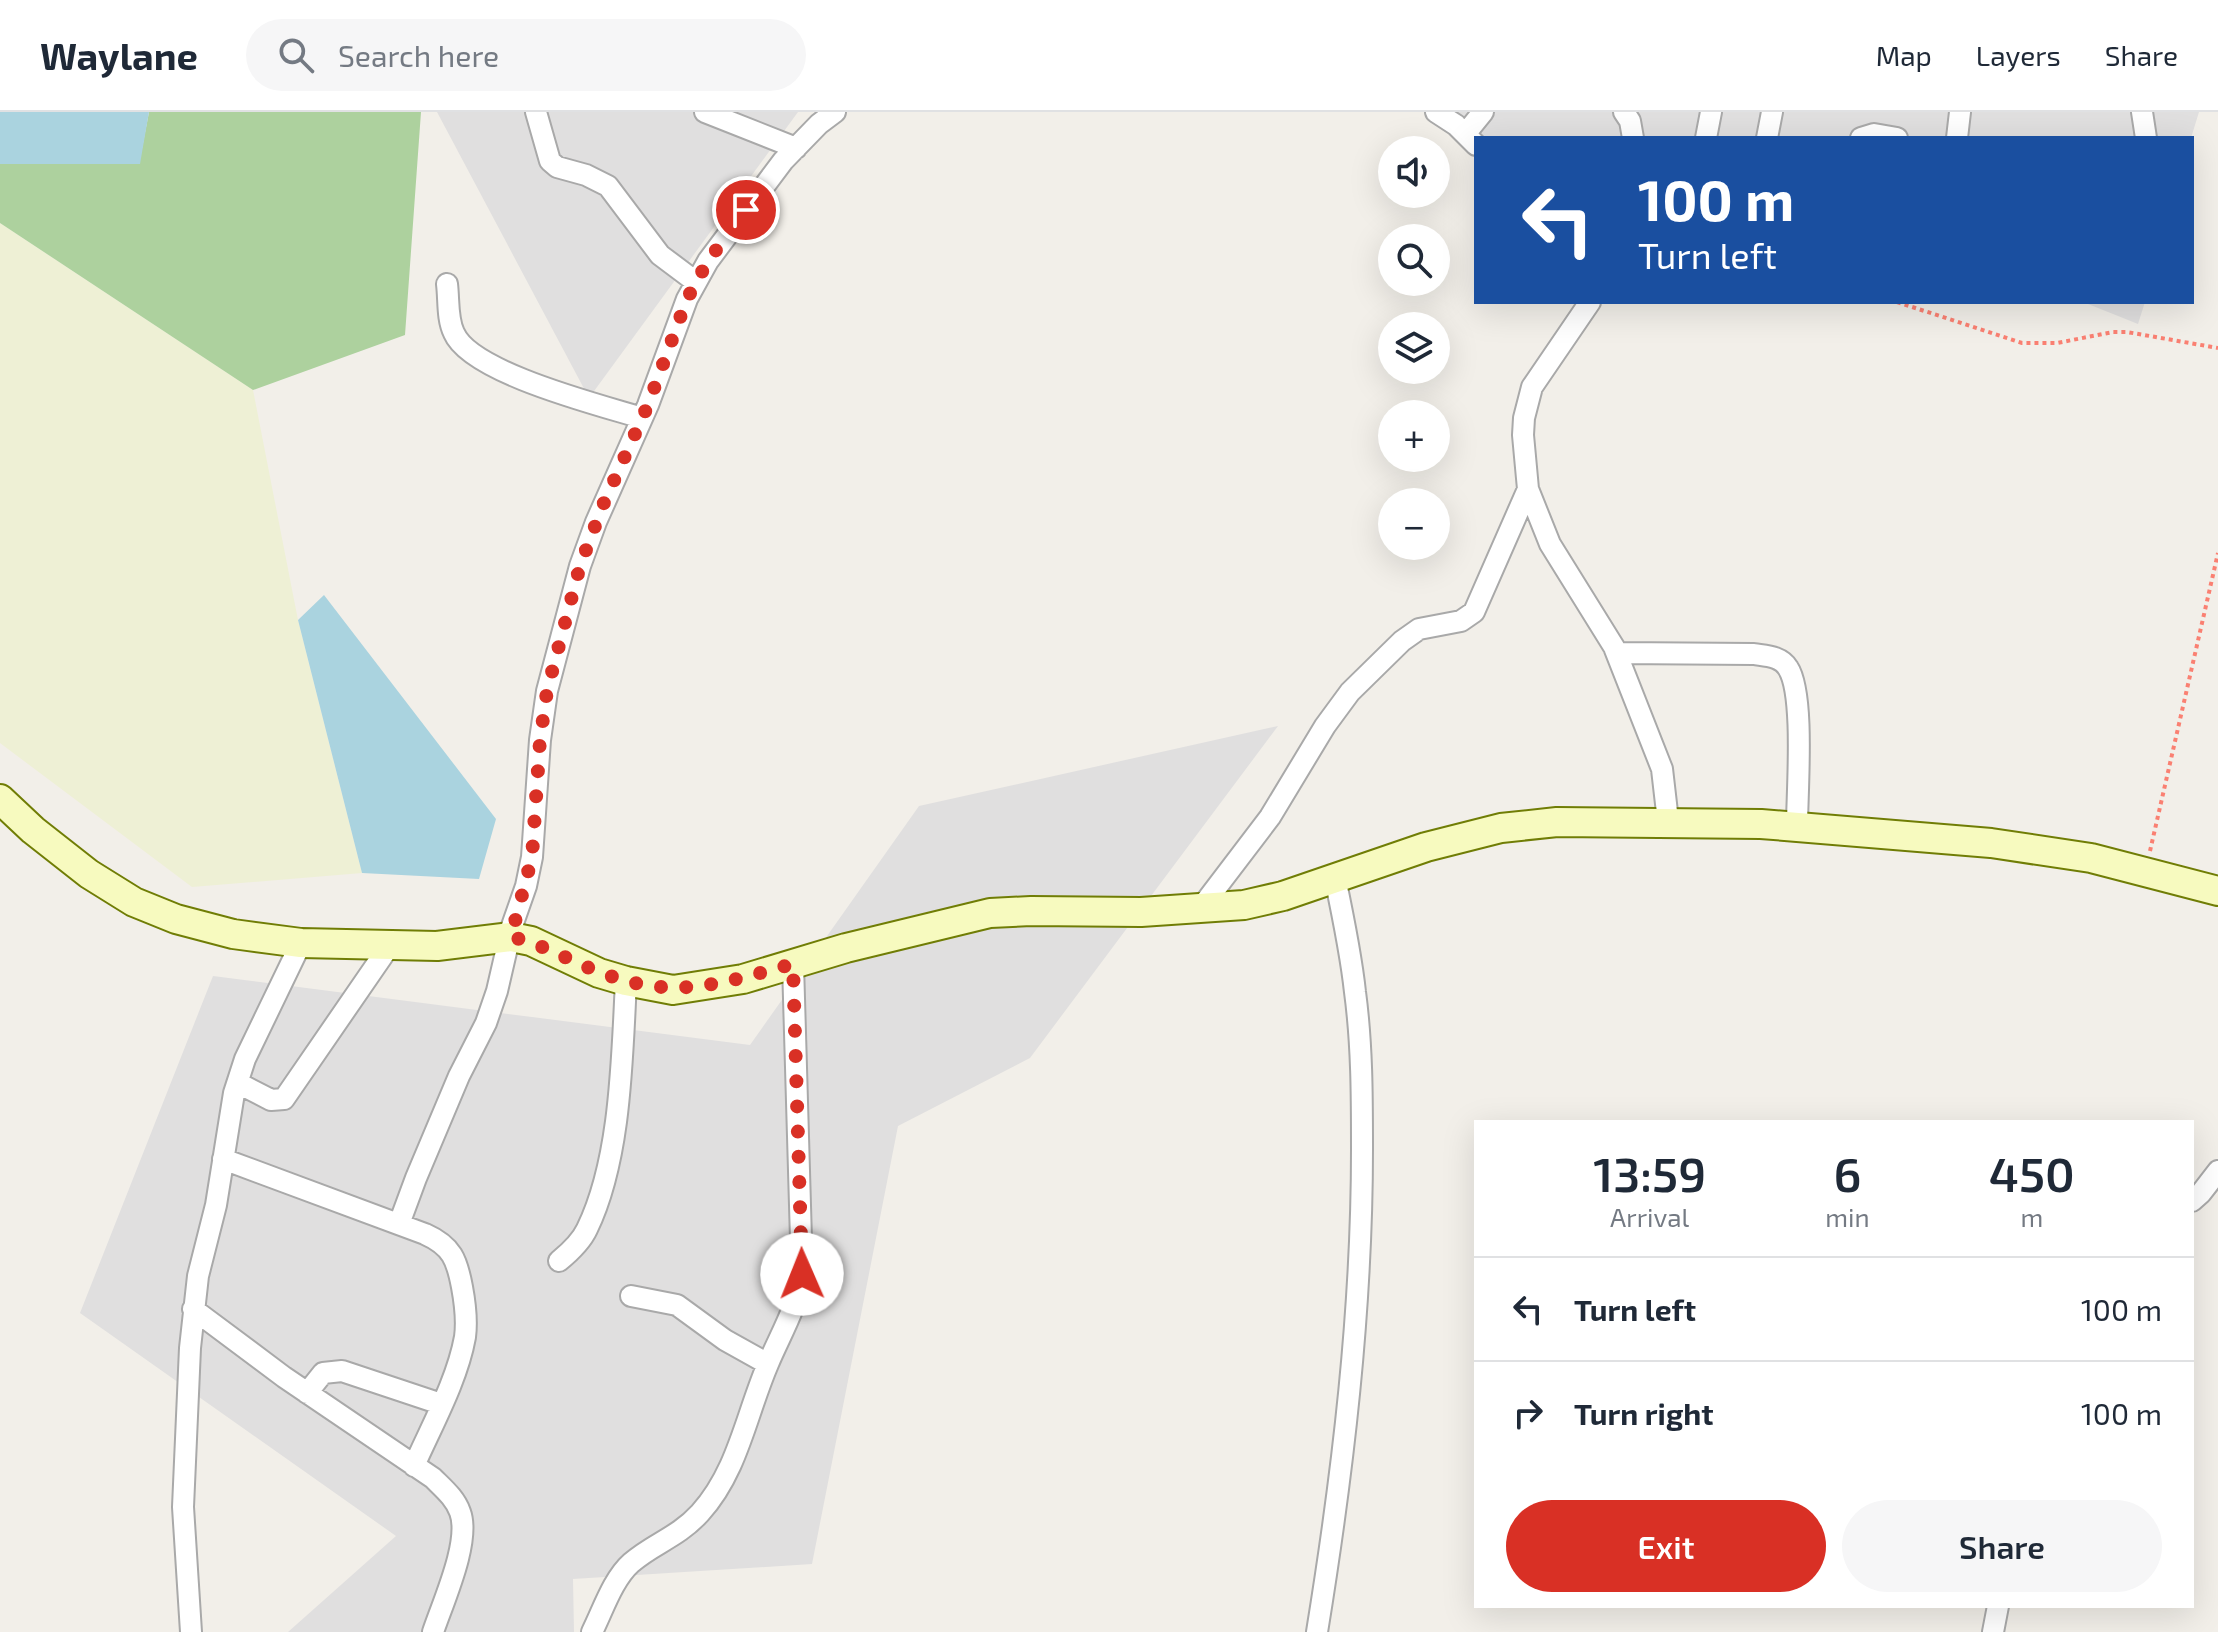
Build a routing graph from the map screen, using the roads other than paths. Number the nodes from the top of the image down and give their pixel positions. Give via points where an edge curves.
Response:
1 (536, 112) edge
2 (705, 112) edge
3 (835, 112) edge
4 (1436, 112) edge
5 (1483, 112) edge
6 (1624, 112) edge
7 (1711, 112) edge
8 (1772, 112) edge
9 (1960, 112) edge
10 (2142, 112) edge
11 (1633, 136) edge
12 (1706, 136) edge
13 (1767, 136) edge
14 (1957, 136) edge
15 (2146, 136) edge
16 (1471, 139) edge
17 (796, 148) junction
18 (696, 282) junction
19 (447, 284) dead end
20 (1589, 304) edge
21 (642, 418) junction
22 (1528, 489) junction
23 (1617, 653) junction
24 (0, 799) edge
25 (1668, 821) junction
26 (1797, 826) junction
27 (1335, 878) junction
28 (2218, 891) edge
29 (1200, 909) junction
30 (511, 937) junction
31 (301, 943) junction
32 (390, 945) junction
33 (793, 964) junction
34 (626, 981) junction
35 (238, 1083) junction
36 (223, 1159) junction
37 (2218, 1171) edge
38 (2194, 1199) edge
39 (399, 1224) junction
40 (559, 1261) dead end
41 (631, 1296) dead end
42 (193, 1309) junction
43 (768, 1364) junction
44 (307, 1393) junction
45 (441, 1404) junction
46 (414, 1466) junction
47 (1998, 1608) edge
48 (429, 1631) edge
49 (191, 1632) edge
50 (592, 1632) edge
51 (1317, 1632) edge
52 (1993, 1632) edge

1 - 18 street via 550,161 608,186 660,255
2 - 17 street
3 - 17 street
4 - 16 street
5 - 16 street
6 - 11 street
7 - 12 street
8 - 13 street
9 - 14 street
10 - 15 street
17 - 18 street
18 - 21 street
19 - 21 street via 454,335 474,355 511,375
20 - 22 street via 1532,387 1523,435
21 - 30 street via 580,566 553,666 540,740 532,857
22 - 23 street via 1550,544
22 - 29 street via 1474,612 1461,621 1419,629 1350,692 1276,808
23 - 25 street via 1662,769
23 - 26 street via 1754,654 1776,657 1787,666 1797,694
24 - 31 street via 89,874 134,902 233,934
25 - 26 street
25 - 27 street via 1501,828
26 - 28 street via 1991,843 2091,858
27 - 29 street via 1244,905
27 - 51 street via 1356,994 1362,1211 1343,1455
29 - 33 street via 990,913
30 - 32 street via 437,946
30 - 34 street
30 - 39 street via 486,1023
31 - 32 street
31 - 35 street via 254,1037
32 - 35 street via 284,1099 271,1100
33 - 34 street via 743,979 673,990
33 - 43 street via 802,1274 793,1312
34 - 40 street via 611,1149 587,1230
35 - 36 street
36 - 39 street
36 - 42 street
37 - 38 street
39 - 45 street via 441,1241 459,1271 465,1335
41 - 43 street via 677,1305
42 - 44 street
42 - 49 street via 183,1507
43 - 50 street via 730,1470 687,1527 630,1564
44 - 45 street via 323,1373 342,1371
44 - 46 street
45 - 46 street
46 - 48 street via 453,1497 464,1527
47 - 52 street

